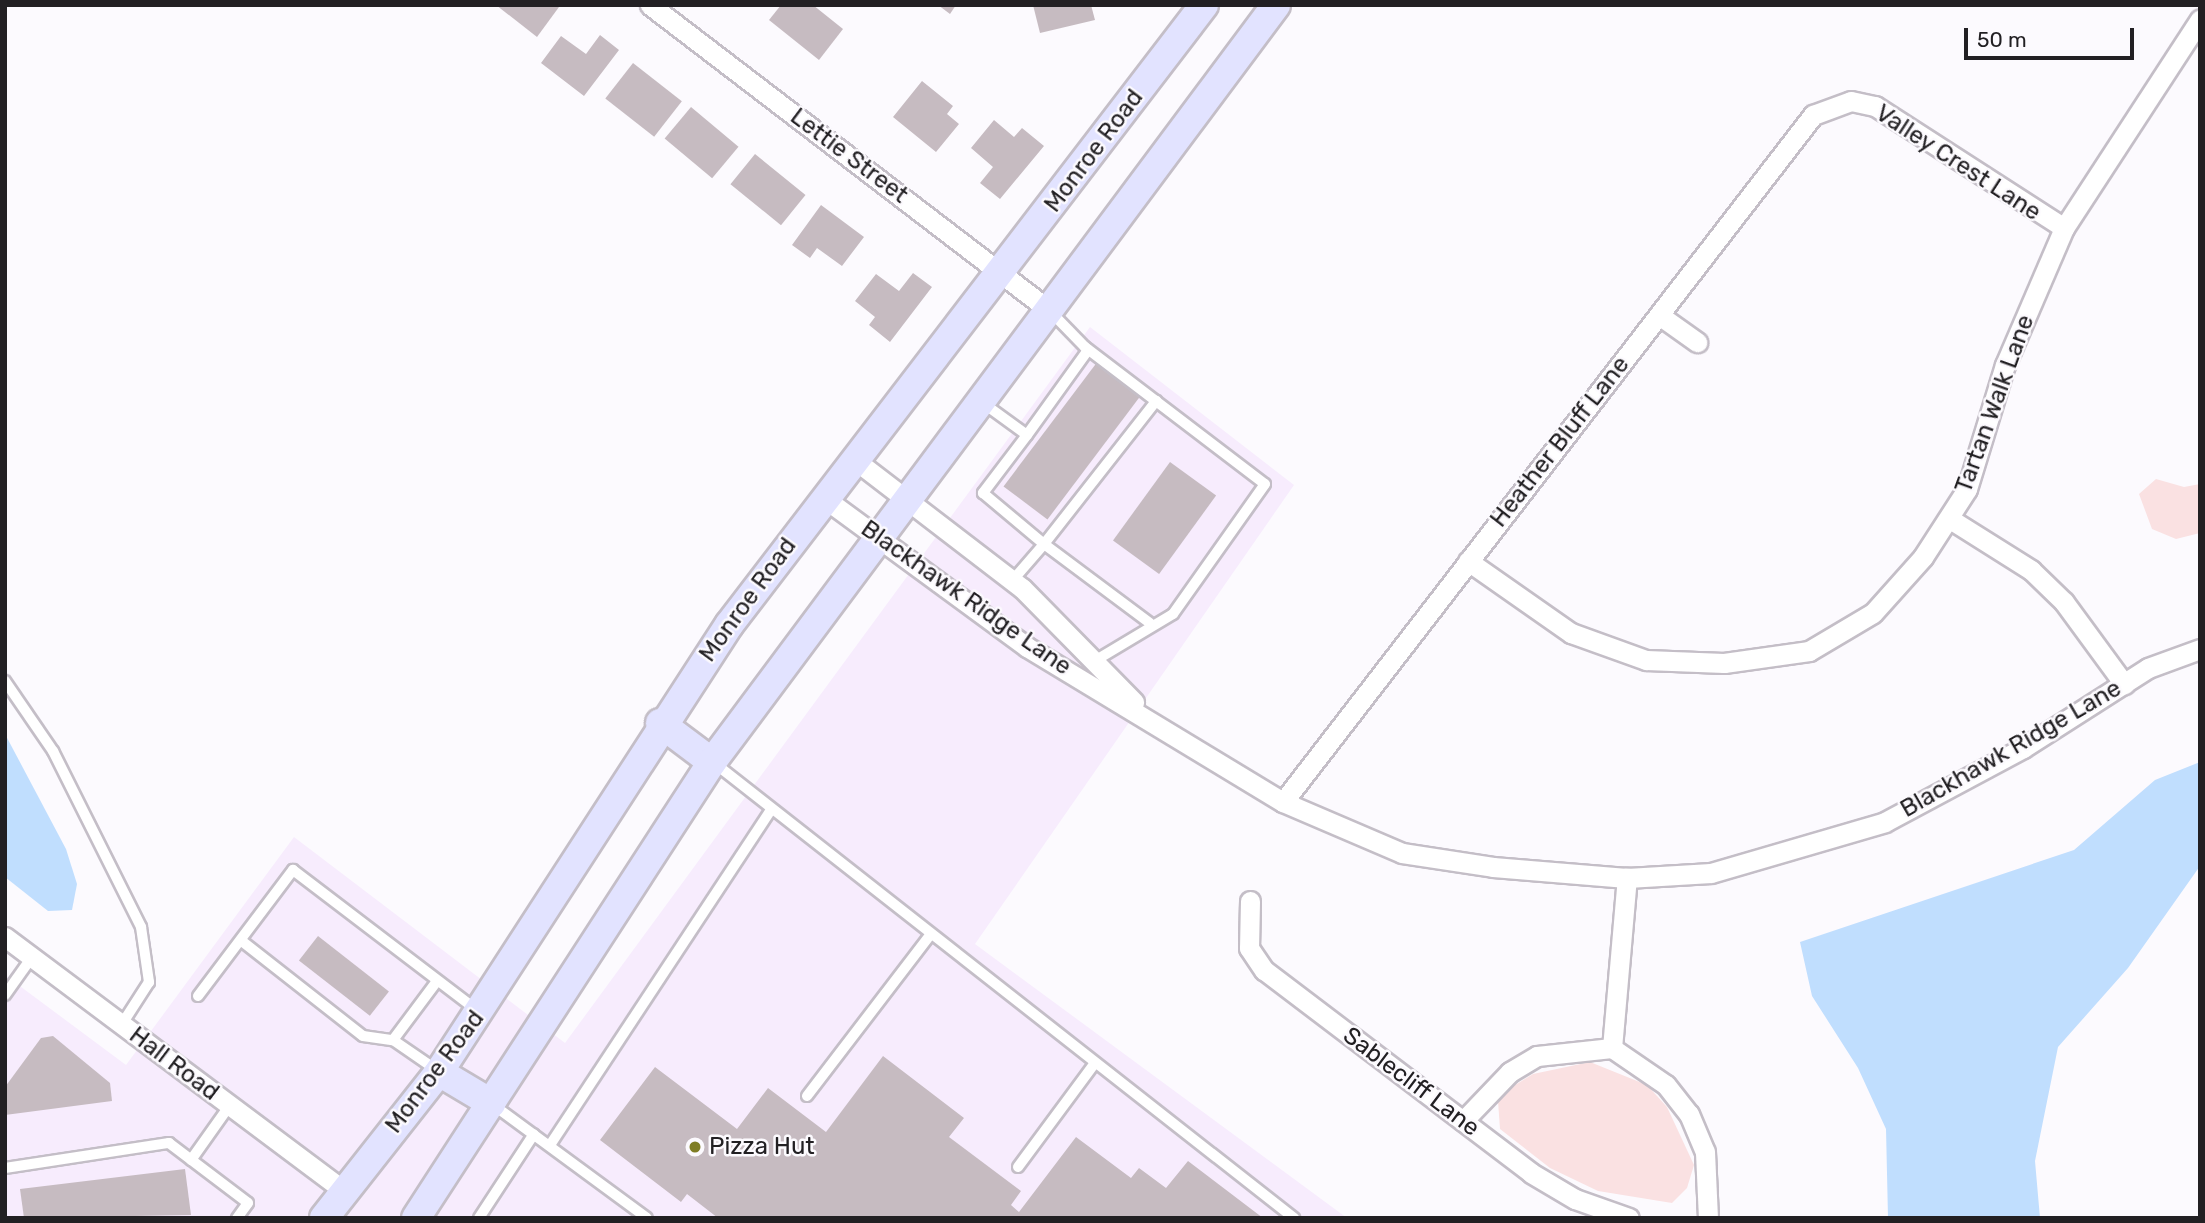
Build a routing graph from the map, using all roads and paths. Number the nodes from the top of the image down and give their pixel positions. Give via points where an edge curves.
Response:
1 (650, 5) edge
2 (1204, 5) edge
3 (1276, 5) edge
4 (2200, 19) edge
5 (1851, 100) joint
6 (2064, 228) junction
7 (1002, 272) junction
8 (1047, 308) junction
9 (1659, 314) junction
10 (1697, 342) dead end
11 (1088, 350) junction
12 (980, 401) junction
13 (1156, 401) junction
14 (1027, 435) junction
15 (855, 460) junction
16 (824, 498) junction
17 (908, 500) junction
18 (1950, 519) junction
19 (880, 540) junction
20 (1044, 544) junction
21 (1468, 561) junction
22 (1012, 581) junction
23 (1150, 623) junction
24 (2200, 649) edge
25 (1096, 660) junction
26 (5, 681) edge
27 (2123, 684) junction
28 (1147, 716) junction
29 (660, 723) junction
30 (712, 762) junction
31 (1283, 802) junction
32 (771, 810) junction
33 (1628, 878) junction
34 (1250, 901) dead end
35 (930, 935) junction
36 (5, 937) edge
37 (243, 942) junction
38 (33, 957) junction
39 (438, 981) junction
40 (5, 995) edge
41 (198, 996) dead end
42 (480, 1013) junction
43 (122, 1024) junction
44 (393, 1040) junction
45 (1612, 1048) junction
46 (1094, 1063) junction
47 (439, 1072) junction
48 (807, 1096) dead end
49 (491, 1103) junction
50 (230, 1105) junction
51 (1463, 1121) junction
52 (534, 1135) junction
53 (550, 1145) junction
54 (191, 1160) junction
55 (1018, 1167) dead end
56 (5, 1168) edge
57 (343, 1190) junction
58 (237, 1218) edge
59 (324, 1218) edge
60 (416, 1218) edge
61 (479, 1218) edge
62 (647, 1218) edge
63 (1294, 1218) edge
64 (1629, 1218) edge
65 (1708, 1218) edge

1 - 7 street, Lettie Street
2 - 7 main road, Monroe Road
3 - 8 main road
4 - 6 street, Tartan Walk Lane
5 - 6 street, Valley Crest Lane via 1875,106
5 - 9 street, Heather Bluff Lane via 1813,115
6 - 18 street, Tartan Walk Lane
7 - 8 street, Lettie Street
7 - 15 main road, Monroe Road
8 - 11 lane
8 - 12 main road
9 - 10 street
9 - 21 street, Heather Bluff Lane
11 - 13 lane
11 - 14 lane
12 - 14 lane
12 - 17 main road
13 - 20 lane
13 - 23 lane via 1265,484 1173,614
14 - 20 lane via 983,493
15 - 16 main road, Monroe Road
15 - 17 street, Blackhawk Ridge Lane
16 - 19 street, Blackhawk Ridge Lane
16 - 29 main road, Monroe Road
17 - 19 main road
17 - 22 street, Blackhawk Ridge Lane
18 - 21 street, Tartan Walk Lane via 1873,612 1809,652 1724,663 1646,660 1604,649
18 - 27 street via 2031,570 2064,602
19 - 28 street, Blackhawk Ridge Lane via 1027,647
19 - 30 main road
20 - 22 lane
20 - 23 lane
21 - 31 street, Heather Bluff Lane
22 - 25 street, Blackhawk Ridge Lane
23 - 25 lane
24 - 27 street, Blackhawk Ridge Lane
25 - 28 street, Blackhawk Ridge Lane
26 - 43 lane via 53,751 141,927 149,982
27 - 33 street, Blackhawk Ridge Lane via 2024,748 1885,822 1712,873
28 - 31 street, Blackhawk Ridge Lane
29 - 30 main road
29 - 42 main road, Monroe Road
30 - 32 lane
30 - 49 main road
31 - 33 street, Blackhawk Ridge Lane via 1402,853
32 - 35 lane
32 - 53 lane
33 - 45 street
34 - 51 street, Sablecliff Lane via 1249,948 1264,970
35 - 46 lane
35 - 48 lane
36 - 38 street, Hall Road
37 - 39 lane via 293,870
37 - 41 lane
37 - 44 lane via 363,1036
38 - 40 lane
38 - 43 street, Hall Road
39 - 42 lane
39 - 44 lane
42 - 47 main road, Monroe Road
43 - 50 street, Hall Road
44 - 47 lane
45 - 51 street via 1537,1056 1510,1072
45 - 65 street via 1666,1085 1689,1114 1705,1152
46 - 55 lane
46 - 63 lane
47 - 49 main road
47 - 57 main road, Monroe Road
49 - 52 lane
49 - 60 main road
50 - 54 lane
50 - 57 street, Hall Road
51 - 64 street, Sablecliff Lane via 1550,1184
52 - 53 lane
52 - 61 lane
53 - 62 lane
54 - 56 lane via 169,1143
54 - 58 lane via 248,1203
57 - 59 main road, Monroe Road

